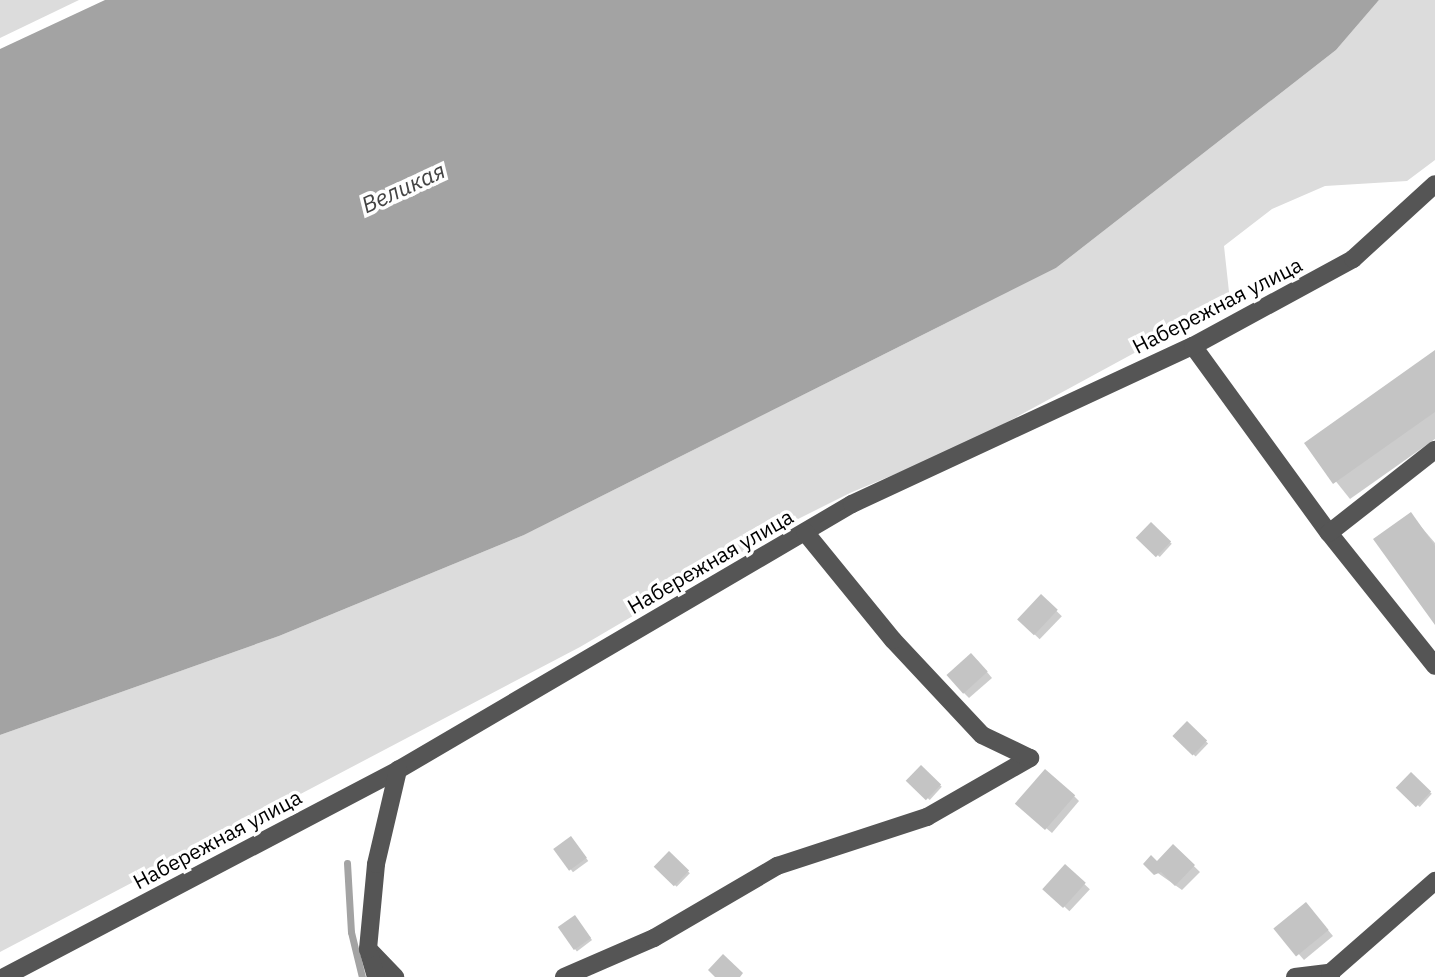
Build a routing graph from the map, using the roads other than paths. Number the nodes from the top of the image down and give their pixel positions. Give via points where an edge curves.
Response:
1 (1435, 184) edge
2 (1193, 345) junction
3 (1435, 450) edge
4 (805, 532) junction
5 (1329, 533) junction
6 (1435, 666) edge
7 (398, 769) junction
8 (1435, 881) edge
9 (368, 949) junction
10 (1330, 975) edge
11 (4, 977) edge
12 (376, 977) edge
13 (395, 977) edge
14 (564, 977) edge
15 (1295, 977) edge

1 - 2 street, Набережная улица via 1353,259
2 - 4 street, Набережная улица via 852,504
2 - 5 street
3 - 5 street
4 - 7 street, Набережная улица
4 - 14 street via 893,639 982,735 1031,758 927,817 777,866 654,938
5 - 6 street
7 - 9 street via 376,864
7 - 11 street, Набережная улица
8 - 10 street
9 - 12 street
9 - 13 street
10 - 15 street

